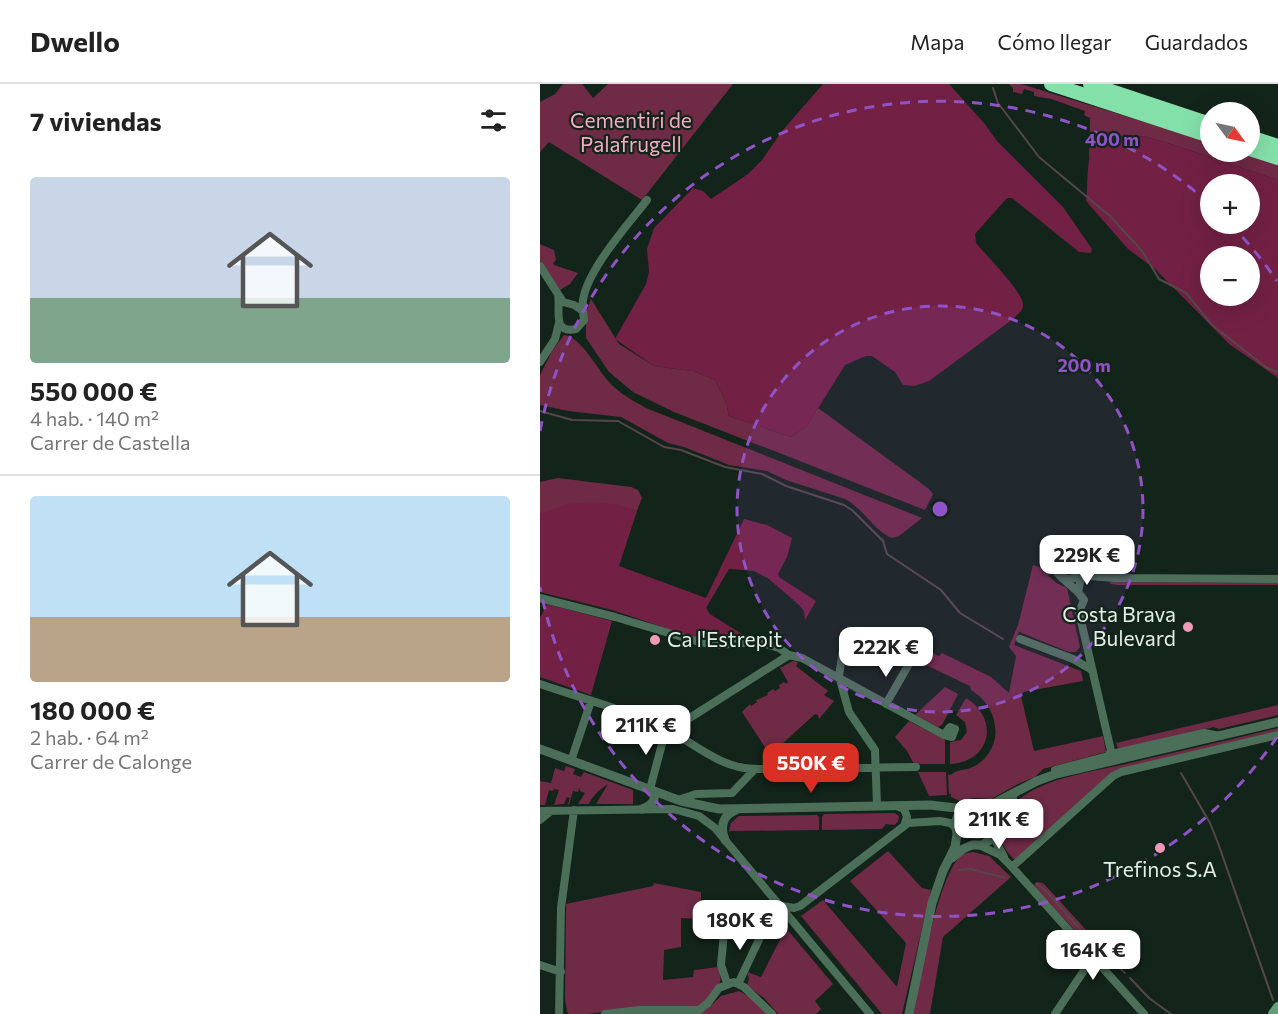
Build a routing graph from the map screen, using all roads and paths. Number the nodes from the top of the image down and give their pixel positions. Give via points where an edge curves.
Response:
1 (1052, 84) edge
2 (1090, 84) edge
3 (1200, 121) edge
4 (1200, 133) edge
5 (1260, 140) edge
6 (1278, 146) edge
7 (1260, 152) edge
8 (1278, 158) edge
9 (647, 201) dead end
10 (540, 266) edge
11 (584, 293) junction
12 (558, 294) junction
13 (572, 304) junction
14 (560, 311) junction
15 (583, 311) junction
16 (560, 323) junction
17 (567, 330) junction
18 (555, 339) junction
19 (540, 362) edge
20 (1082, 571) junction
21 (1278, 574) edge
22 (1061, 577) junction
23 (1278, 579) edge
24 (1078, 592) junction
25 (540, 598) edge
26 (845, 637) dead end
27 (1020, 639) dead end
28 (1086, 640) junction
29 (1089, 653) junction
30 (789, 655) junction
31 (1073, 659) junction
32 (909, 664) dead end
33 (1093, 670) junction
34 (841, 680) junction
35 (540, 684) edge
36 (591, 701) junction
37 (886, 704) junction
38 (1278, 722) edge
39 (666, 729) junction
40 (944, 735) dead end
41 (1278, 735) edge
42 (1220, 736) junction
43 (540, 749) edge
44 (1111, 751) junction
45 (571, 761) junction
46 (916, 767) dead end
47 (876, 768) junction
48 (755, 769) junction
49 (1037, 781) junction
50 (650, 789) junction
51 (1014, 794) junction
52 (678, 800) junction
53 (877, 806) junction
54 (894, 806) junction
55 (983, 806) junction
56 (964, 808) junction
57 (642, 809) junction
58 (741, 809) junction
59 (574, 810) junction
60 (540, 811) edge
61 (553, 811) junction
62 (540, 819) edge
63 (996, 823) junction
64 (904, 826) junction
65 (956, 830) junction
66 (994, 834) junction
67 (725, 840) junction
68 (975, 845) junction
69 (949, 861) junction
70 (1012, 867) junction
71 (780, 905) junction
72 (764, 929) dead end
73 (723, 932) dead end
74 (1081, 945) junction
75 (540, 965) edge
76 (1084, 970) junction
77 (561, 972) junction
78 (1108, 975) junction
79 (727, 983) junction
80 (738, 984) junction
81 (1278, 1007) edge
82 (559, 1014) edge
83 (605, 1014) edge
84 (772, 1014) edge
85 (870, 1014) edge
86 (909, 1014) edge
87 (1055, 1014) edge
88 (1144, 1014) edge
89 (1273, 1014) edge

1 - 4 highway
2 - 3 highway
5 - 6 highway
7 - 8 highway
9 - 11 street via 604,255
10 - 12 street
11 - 13 street
11 - 15 street
12 - 13 street via 563,302
12 - 14 street
13 - 14 street
13 - 15 street
14 - 16 street
15 - 17 street via 580,327
16 - 17 street
16 - 18 street
17 - 18 street
18 - 19 street
20 - 21 street
20 - 22 street via 1070,579
20 - 22 street via 1082,559 1076,552 1063,552 1055,561
20 - 23 street via 1090,576 1126,578
20 - 24 street
22 - 24 street
24 - 28 street via 1084,600 1079,612
25 - 30 street via 699,642 758,642
26 - 34 street
27 - 31 street
28 - 29 street
28 - 31 street via 1083,652
29 - 31 street via 1086,658
29 - 33 street
30 - 34 street
30 - 39 street via 677,726
31 - 33 street
32 - 37 street
33 - 44 street
34 - 37 street
34 - 47 street via 849,712 875,750
35 - 36 street
36 - 39 street
36 - 45 street
37 - 40 street
38 - 42 street
39 - 48 street via 726,763
39 - 50 street
41 - 70 street via 1121,772
42 - 44 street via 1204,733
42 - 49 street
43 - 45 street
44 - 49 street via 1108,756 1053,771
45 - 50 street
46 - 47 street
47 - 48 street
47 - 53 street
48 - 52 street via 732,793 696,794
49 - 51 street
50 - 52 street
50 - 57 street via 654,800
51 - 55 street
51 - 63 street
52 - 58 street via 711,808
53 - 54 street
53 - 58 street
54 - 56 street
54 - 64 street via 906,813
55 - 56 street
55 - 63 street via 992,812
56 - 65 street via 956,819
57 - 59 street
57 - 67 street via 690,812 707,821
58 - 67 street via 725,818
59 - 61 street
59 - 77 street via 561,908
60 - 61 street
61 - 62 street
63 - 66 street
64 - 65 street via 918,821 940,821 950,823
64 - 71 street via 800,906
65 - 68 street via 965,843
65 - 69 street
66 - 68 street via 988,842
66 - 70 street
67 - 71 street
68 - 69 street
68 - 70 street via 1000,855
69 - 86 street via 932,903
70 - 74 street
71 - 85 street
72 - 80 street
73 - 79 street via 721,965
74 - 76 street via 1088,957
74 - 78 street
75 - 77 street
76 - 78 street via 1095,968
76 - 87 street
77 - 82 street
78 - 88 street
79 - 80 street
79 - 83 street via 699,1010
80 - 84 street
81 - 89 main road

